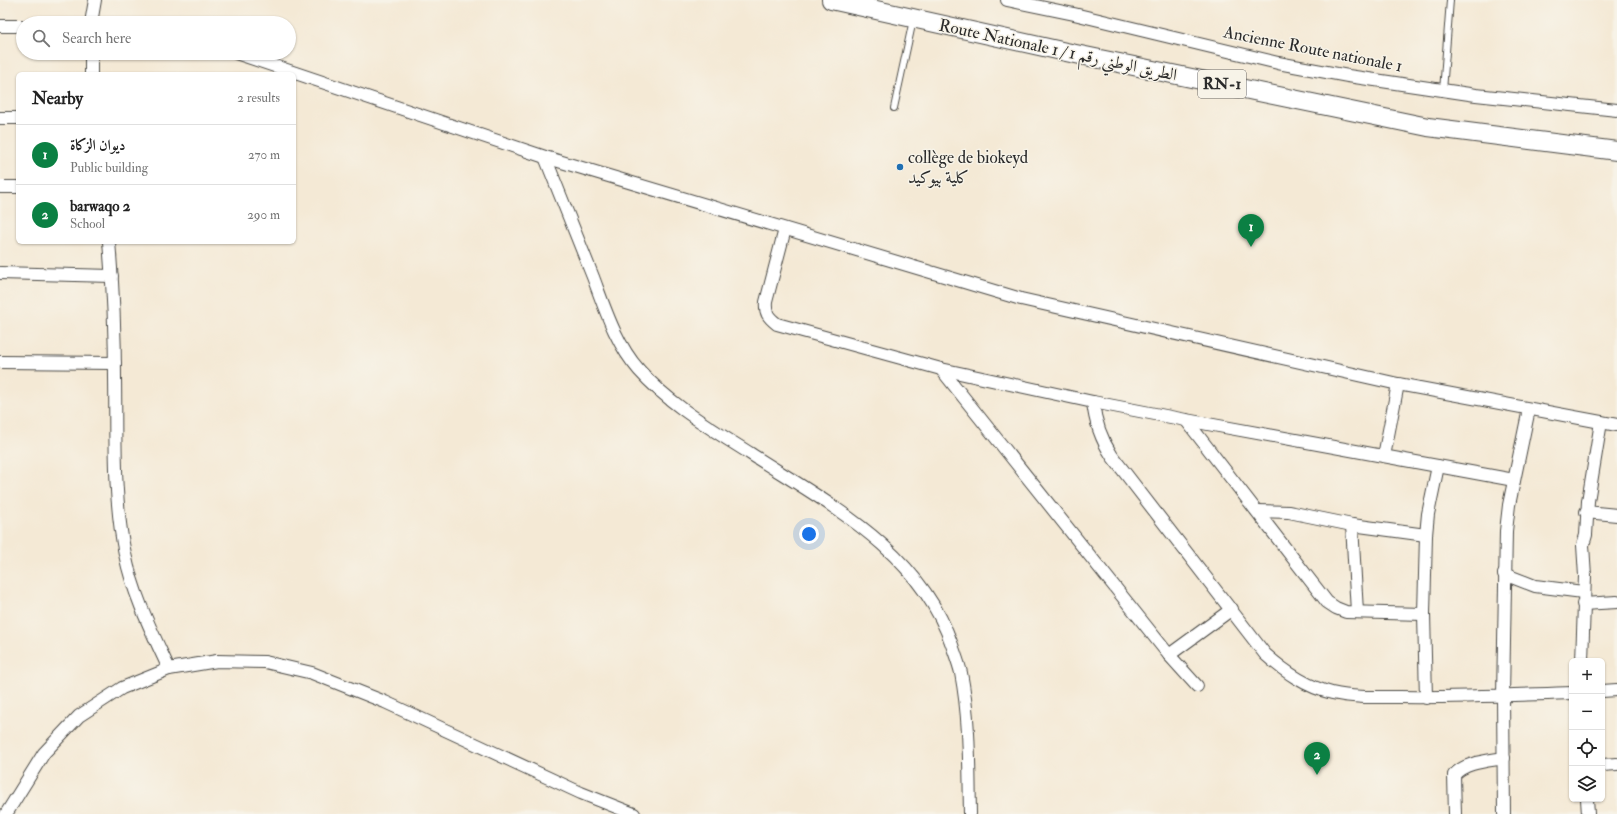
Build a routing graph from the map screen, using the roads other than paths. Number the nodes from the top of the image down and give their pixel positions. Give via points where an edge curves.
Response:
1 (95, 0) edge
2 (831, 0) edge
3 (1007, 0) edge
4 (1450, 0) edge
5 (92, 16) edge
6 (913, 19) junction
7 (0, 26) edge
8 (16, 26) edge
9 (91, 60) edge
10 (257, 60) edge
11 (92, 72) edge
12 (292, 72) edge
13 (296, 73) edge
14 (1444, 90) junction
15 (894, 108) dead end
16 (1617, 110) edge
17 (0, 118) edge
18 (16, 118) edge
19 (1617, 151) edge
20 (545, 157) junction
21 (0, 187) edge
22 (16, 187) edge
23 (784, 229) junction
24 (109, 244) edge
25 (0, 273) edge
26 (112, 276) junction
27 (0, 362) edge
28 (115, 363) junction
29 (942, 369) junction
30 (1398, 384) junction
31 (1092, 402) junction
32 (1529, 409) junction
33 (1186, 420) junction
34 (1601, 422) junction
35 (1617, 425) edge
36 (1384, 456) junction
37 (1438, 466) junction
38 (1514, 480) junction
39 (1257, 511) junction
40 (1586, 512) junction
41 (1617, 515) edge
42 (1352, 525) junction
43 (1426, 534) junction
44 (1504, 574) junction
45 (1583, 598) junction
46 (1617, 602) edge
47 (1232, 609) junction
48 (1357, 612) junction
49 (1424, 614) junction
50 (1169, 655) junction
51 (1582, 658) edge
52 (169, 669) junction
53 (1197, 686) dead end
54 (1617, 690) edge
55 (1605, 691) edge
56 (1569, 692) edge
57 (1503, 696) junction
58 (1426, 698) junction
59 (1504, 758) junction
60 (1617, 764) edge
61 (1605, 765) edge
62 (1587, 802) edge
63 (6, 814) edge
64 (634, 814) edge
65 (970, 814) edge
66 (1455, 814) edge
67 (1504, 814) edge
68 (1588, 814) edge

1 - 5 street
2 - 6 main road, Route Nationale 1 / الطريق الوطني رقم 1 / RN-1
3 - 14 street, Ancienne Route nationale 1 via 1278,63
4 - 14 lane
6 - 15 lane
6 - 19 main road, Route Nationale 1 / الطريق الوطني رقم 1 / RN-1 via 1428,127
7 - 8 street
9 - 11 street
10 - 12 street
13 - 20 street
14 - 16 street, Ancienne Route nationale 1
17 - 18 street
20 - 23 street
20 - 65 street via 619,342 636,368 657,390 682,409 866,531 899,559 926,592 946,630 960,671 967,713
21 - 22 street
23 - 29 street via 766,302 765,311 769,319 777,324
23 - 30 street via 1021,299
24 - 26 street
25 - 26 street
26 - 28 street
27 - 28 street
28 - 52 street via 118,516 136,593
29 - 31 street
29 - 50 street
30 - 32 street
30 - 36 street
31 - 33 street
31 - 47 street via 1096,425 1112,456
32 - 34 street
32 - 38 street
33 - 36 street
33 - 39 street
34 - 35 street
34 - 40 street
36 - 37 street
37 - 38 street
37 - 43 street
38 - 44 street via 1506,531
39 - 42 street via 1289,512
39 - 48 street via 1327,602 1346,612
40 - 41 street
40 - 45 street
42 - 43 street
42 - 48 street
43 - 49 street
44 - 45 street via 1535,586
44 - 57 street
45 - 46 street
45 - 51 street
47 - 50 street
47 - 58 street via 1265,654 1290,675 1314,687 1352,696
48 - 49 street
49 - 58 street
50 - 53 street
52 - 63 street via 122,688 79,716 44,753
52 - 64 street via 217,661 265,662 312,673 385,702 581,793
54 - 55 street
56 - 57 street
57 - 58 street
57 - 59 street
59 - 66 street via 1478,763 1459,770 1454,775
59 - 67 street
60 - 61 street
62 - 68 street

